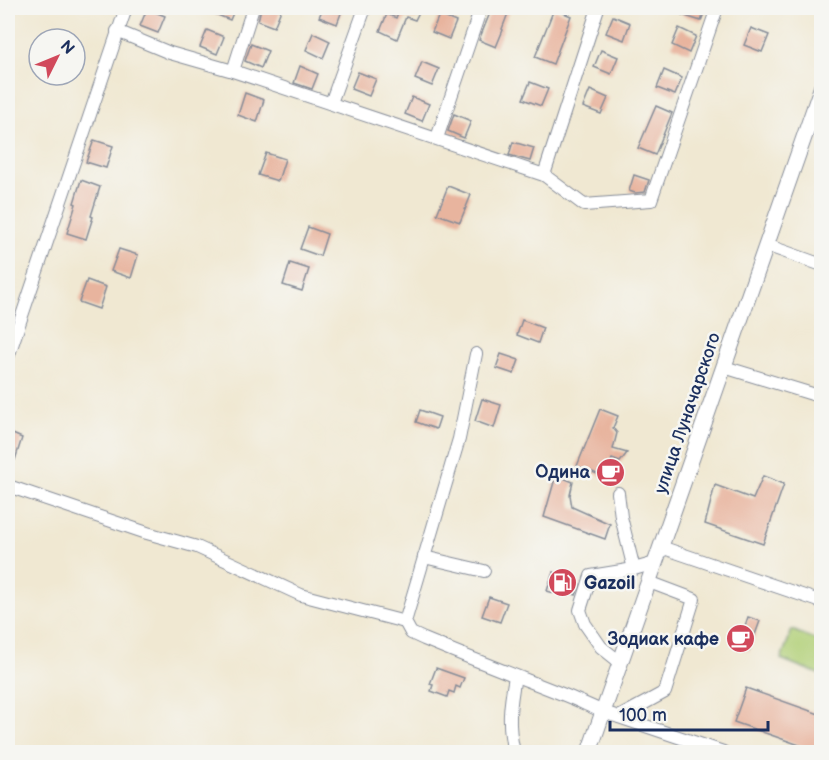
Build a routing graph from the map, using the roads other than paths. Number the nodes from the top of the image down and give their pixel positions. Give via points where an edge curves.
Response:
1 (126, 8) edge
2 (253, 8) edge
3 (365, 8) edge
4 (481, 8) edge
5 (598, 8) edge
6 (717, 8) edge
7 (117, 31) junction
8 (233, 71) junction
9 (822, 86) edge
10 (331, 103) junction
11 (437, 138) junction
12 (544, 175) junction
13 (766, 245) junction
14 (822, 265) edge
15 (476, 354) dead end
16 (8, 357) edge
17 (724, 367) junction
18 (822, 397) edge
19 (8, 486) edge
20 (618, 493) dead end
21 (661, 547) junction
22 (424, 557) junction
23 (655, 563) junction
24 (634, 569) junction
25 (484, 571) dead end
26 (649, 582) junction
27 (822, 602) edge
28 (405, 622) junction
29 (621, 663) junction
30 (514, 676) junction
31 (603, 713) junction
32 (619, 717) junction
33 (514, 753) edge
34 (589, 753) edge
35 (723, 753) edge

1 - 7 street
2 - 8 street
3 - 10 street
4 - 11 street
5 - 12 street
6 - 12 street via 651,200 584,205
7 - 8 street via 170,53
7 - 16 street
8 - 10 street
9 - 13 main road, улица Луначарского
10 - 11 street
11 - 12 street
13 - 14 street
13 - 17 main road, улица Луначарского
15 - 22 street via 459,439
17 - 18 street
17 - 21 main road, улица Луначарского
19 - 28 street via 197,547 301,595
20 - 24 street
21 - 23 main road, улица Луначарского
21 - 27 street
22 - 25 street
22 - 28 street
23 - 24 street
23 - 26 main road, улица Луначарского
24 - 29 street via 591,576 580,610 601,647
26 - 29 main road, улица Луначарского
26 - 32 street via 694,599 665,692
28 - 30 street via 411,633
29 - 31 main road, улица Луначарского
30 - 31 street
30 - 33 street via 509,713
31 - 32 street
31 - 34 main road, улица Луначарского
32 - 35 street

